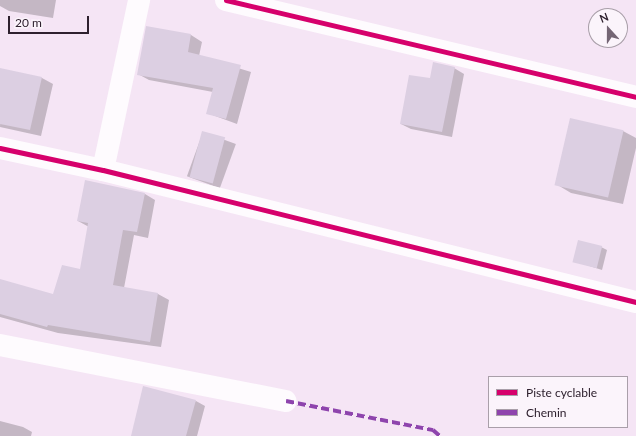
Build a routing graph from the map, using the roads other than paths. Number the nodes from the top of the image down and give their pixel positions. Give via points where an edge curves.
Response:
1 (139, 0) edge
2 (226, 0) edge
3 (636, 97) edge
4 (0, 148) edge
5 (103, 170) junction
6 (636, 302) edge
7 (0, 345) edge
8 (286, 401) dead end

1 - 5 street
2 - 3 street
4 - 5 street
5 - 6 street
7 - 8 street

